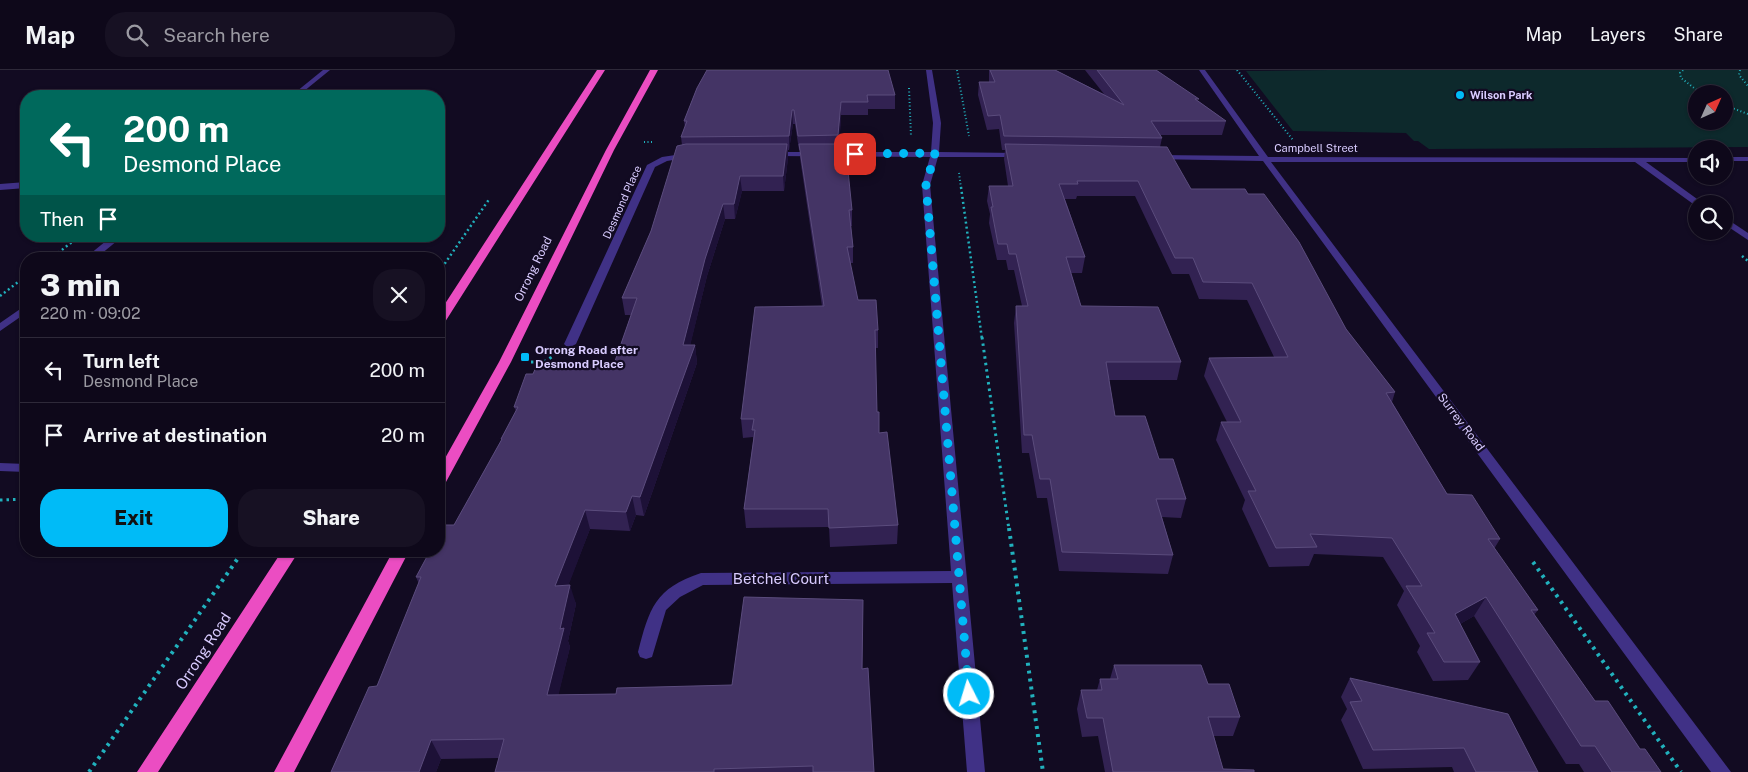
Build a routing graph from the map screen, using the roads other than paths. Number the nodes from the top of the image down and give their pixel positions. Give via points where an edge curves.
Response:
1 (327, 70) edge
2 (601, 70) edge
3 (654, 70) edge
4 (929, 70) edge
5 (1202, 70) edge
6 (302, 90) edge
7 (935, 153) junction
8 (698, 154) edge
9 (766, 154) edge
10 (1031, 155) edge
11 (1149, 157) edge
12 (1266, 159) junction
13 (1733, 159) edge
14 (1748, 159) edge
15 (1637, 160) junction
16 (1688, 160) edge
17 (20, 185) edge
18 (0, 187) edge
19 (1688, 196) edge
20 (1733, 226) edge
21 (1748, 237) edge
22 (110, 242) edge
23 (98, 252) edge
24 (20, 313) edge
25 (445, 313) edge
26 (0, 328) edge
27 (570, 344) dead end
28 (0, 467) edge
29 (20, 468) edge
30 (445, 471) edge
31 (287, 557) edge
32 (398, 557) edge
33 (960, 577) junction
34 (646, 652) dead end
35 (147, 772) edge
36 (284, 772) edge
37 (976, 772) edge
38 (1722, 772) edge

1 - 6 street
2 - 25 highway
3 - 30 highway, Orrong Road via 610,150 505,362
4 - 7 street via 937,123
5 - 12 street, Surrey Road
7 - 9 street
7 - 10 street
7 - 33 street via 926,185
8 - 27 street, Desmond Place via 665,159 651,166
11 - 12 street, Campbell Street
12 - 15 street, Campbell Street
12 - 38 street, Surrey Road
13 - 14 street
15 - 16 street, Campbell Street
15 - 19 street
17 - 18 street
20 - 21 street
22 - 23 street
24 - 26 street
28 - 29 street
31 - 35 highway, Orrong Road
32 - 36 highway
33 - 34 street, Betchel Court via 701,579 674,591 658,608
33 - 37 street

